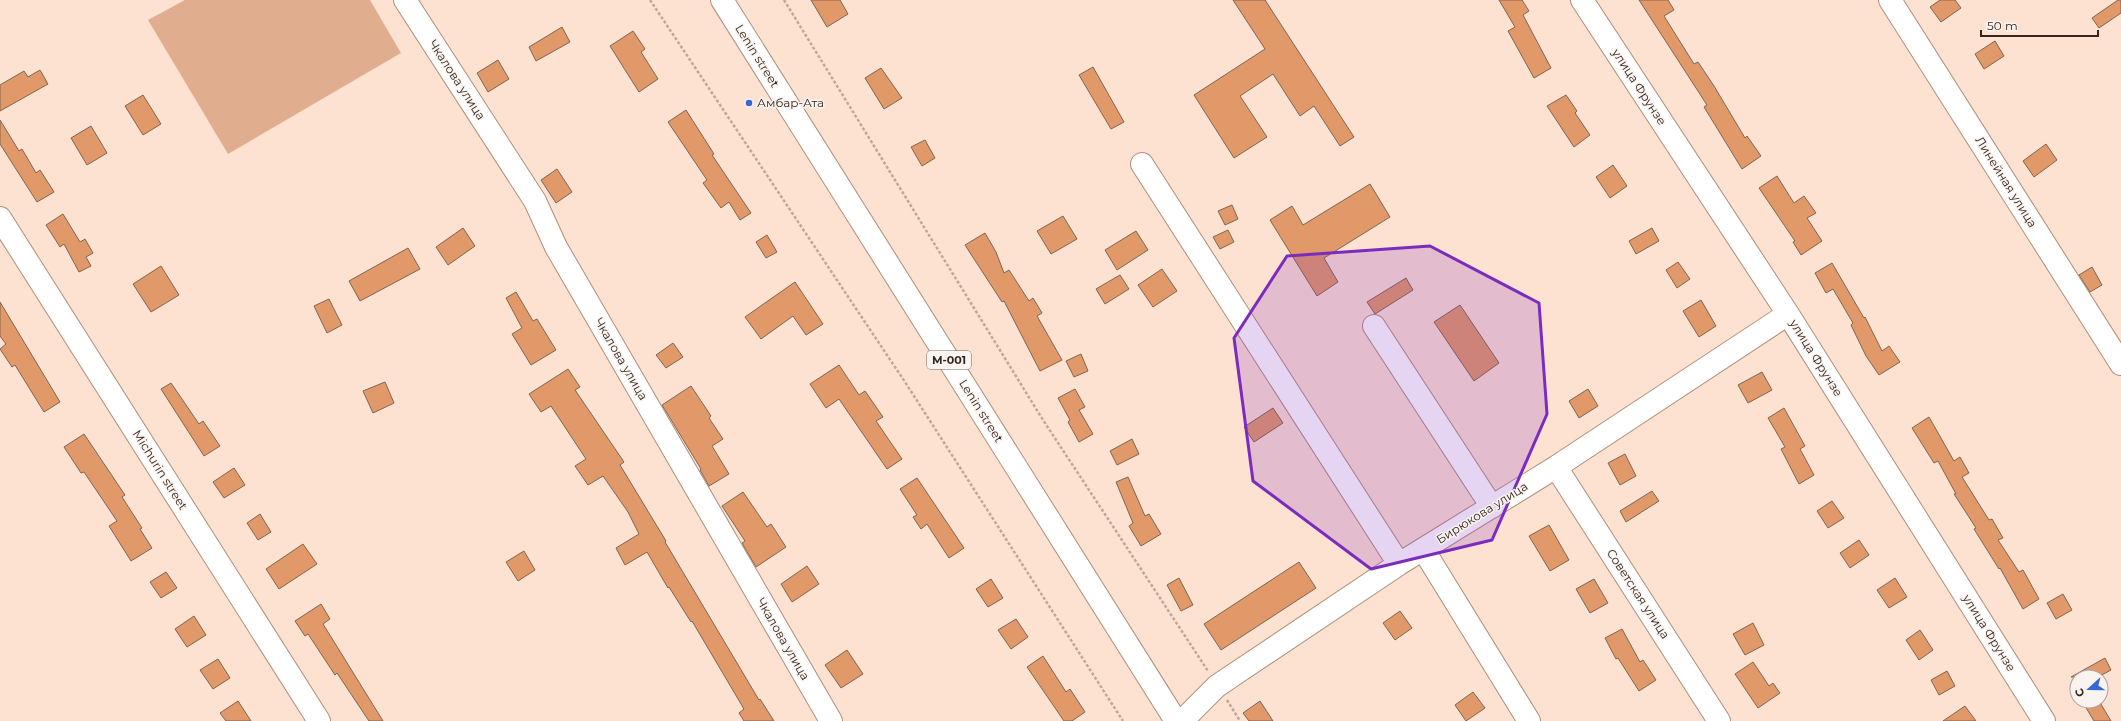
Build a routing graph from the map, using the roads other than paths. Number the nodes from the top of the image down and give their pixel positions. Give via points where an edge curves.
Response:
1 (405, 0) edge
2 (722, 0) edge
3 (1582, 0) edge
4 (1890, 0) edge
5 (1142, 164) dead end
6 (0, 218) edge
7 (1788, 314) junction
8 (1374, 326) dead end
9 (2121, 364) edge
10 (1556, 467) junction
11 (1492, 507) junction
12 (1423, 549) junction
13 (1399, 564) junction
14 (319, 721) edge
15 (831, 721) edge
16 (1176, 721) edge
17 (1182, 721) edge
18 (1529, 721) edge
19 (1719, 721) edge
20 (2044, 721) edge

1 - 15 street, Чкалова улица via 535,201 560,254
2 - 16 street, Lenin street / М-001
3 - 7 street, улица Фрунзе
4 - 9 street, Линейная улица
5 - 13 street
6 - 14 street, Michurin street
7 - 10 street, Бирюкова улица
7 - 20 street, улица Фрунзе
8 - 11 street
10 - 11 street, Бирюкова улица
10 - 19 street, Советская улица
11 - 12 street, Бирюкова улица
12 - 13 street, Бирюкова улица
12 - 18 street
13 - 17 street, Бирюкова улица via 1217,686

